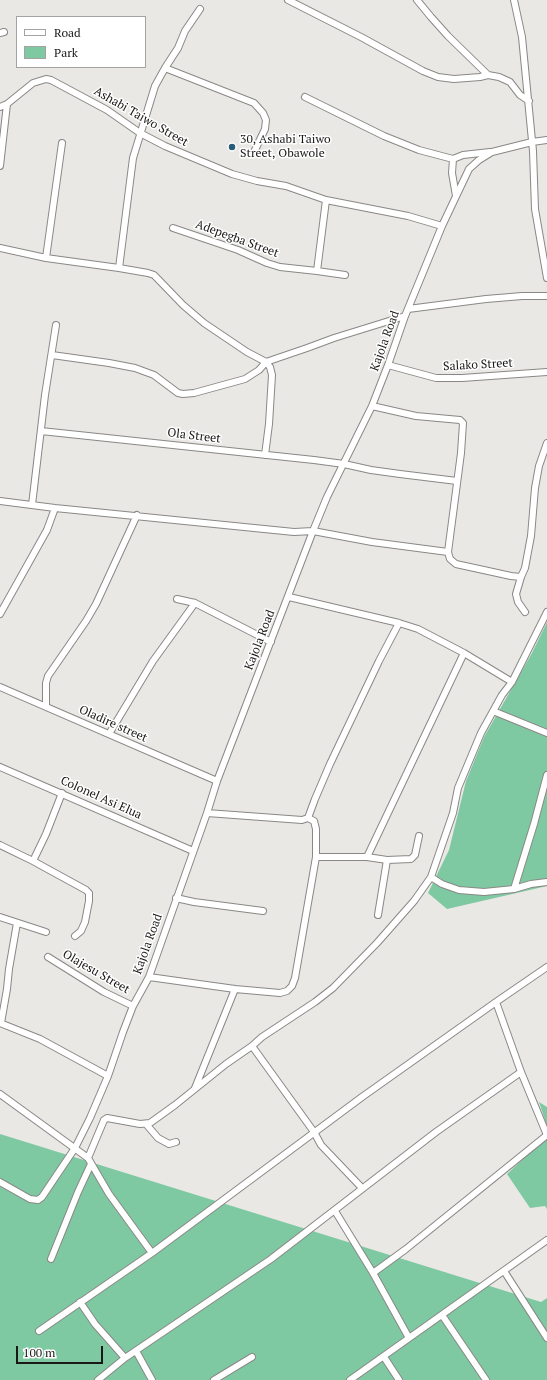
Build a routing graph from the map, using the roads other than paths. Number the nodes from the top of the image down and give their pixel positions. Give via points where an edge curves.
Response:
1 (288, 0) edge
2 (418, 0) edge
3 (514, 0) edge
4 (200, 9) dead end
5 (165, 68) junction
6 (488, 75) junction
7 (306, 97) dead end
8 (528, 101) junction
9 (7, 104) junction
10 (0, 107) edge
11 (140, 133) junction
12 (547, 140) edge
13 (532, 142) junction
14 (62, 143) dead end
15 (255, 150) dead end
16 (492, 152) junction
17 (453, 159) junction
18 (0, 166) edge
19 (456, 196) junction
20 (326, 200) junction
21 (442, 226) junction
22 (173, 228) dead end
23 (0, 248) edge
24 (46, 258) junction
25 (119, 268) junction
26 (317, 271) junction
27 (345, 275) dead end
28 (547, 278) edge
29 (547, 296) edge
30 (408, 309) junction
31 (405, 316) junction
32 (56, 325) dead end
33 (52, 355) junction
34 (266, 362) junction
35 (388, 365) junction
36 (547, 372) edge
37 (372, 406) junction
38 (41, 431) junction
39 (547, 443) edge
40 (265, 455) junction
41 (344, 464) junction
42 (457, 481) junction
43 (0, 501) edge
44 (32, 505) junction
45 (55, 508) junction
46 (137, 515) junction
47 (313, 531) junction
48 (448, 552) junction
49 (521, 577) junction
50 (289, 597) junction
51 (177, 599) dead end
52 (195, 603) junction
53 (525, 612) dead end
54 (547, 612) edge
55 (0, 614) edge
56 (399, 623) junction
57 (272, 642) junction
58 (464, 653) junction
59 (512, 682) junction
60 (0, 687) edge
61 (46, 706) junction
62 (493, 711) junction
63 (547, 733) edge
64 (109, 734) junction
65 (0, 767) edge
66 (547, 775) edge
67 (217, 781) junction
68 (62, 793) junction
69 (207, 812) junction
70 (308, 818) junction
71 (420, 836) dead end
72 (0, 845) edge
73 (194, 851) junction
74 (316, 857) junction
75 (367, 857) junction
76 (387, 860) junction
77 (33, 861) junction
78 (431, 877) junction
79 (547, 882) edge
80 (514, 889) junction
81 (176, 898) junction
82 (263, 910) dead end
83 (378, 915) dead end
84 (0, 917) edge
85 (17, 923) junction
86 (46, 932) dead end
87 (75, 936) dead end
88 (48, 957) dead end
89 (547, 967) edge
90 (149, 977) junction
91 (235, 989) junction
92 (496, 1002) junction
93 (133, 1006) junction
94 (0, 1023) edge
95 (252, 1046) junction
96 (521, 1072) junction
97 (108, 1076) junction
98 (195, 1089) junction
99 (0, 1094) edge
100 (146, 1124) junction
101 (314, 1132) junction
102 (547, 1135) edge
103 (176, 1142) dead end
104 (75, 1148) junction
105 (88, 1158) junction
106 (91, 1164) junction
107 (0, 1182) edge
108 (362, 1188) junction
109 (335, 1211) junction
110 (547, 1240) edge
111 (152, 1253) junction
112 (51, 1259) dead end
113 (504, 1271) junction
114 (373, 1272) junction
115 (80, 1302) junction
116 (442, 1315) junction
117 (39, 1331) dead end
118 (409, 1338) junction
119 (547, 1338) edge
120 (136, 1351) junction
121 (252, 1357) dead end
122 (384, 1357) junction
123 (125, 1358) junction
124 (98, 1380) edge
125 (152, 1380) edge
126 (214, 1380) edge
127 (350, 1380) edge
128 (399, 1380) edge
129 (486, 1380) edge

1 - 6 street via 438,77 454,79
2 - 6 street via 448,36
3 - 8 street via 522,37
4 - 5 street
5 - 11 street via 155,86
5 - 15 street via 254,103 266,120
6 - 8 street via 510,82
7 - 17 street via 384,136 419,150
8 - 13 street
9 - 10 street, Ashabi Taiwo Street
9 - 11 street, Ashabi Taiwo Street via 33,83 46,78 108,110
9 - 18 street
11 - 20 street, Ashabi Taiwo Street via 232,174 286,186
11 - 25 street via 133,158
12 - 13 street, Kajola Road
13 - 16 street, Kajola Road
13 - 28 street via 535,209
14 - 24 street
16 - 17 street via 463,155
16 - 19 street, Kajola Road via 469,169
17 - 19 street via 452,173
19 - 21 street, Kajola Road
20 - 21 street, Ashabi Taiwo Street via 408,216
20 - 26 street
21 - 30 street, Kajola Road
22 - 26 street, Adepegba Street via 238,250 267,264
23 - 24 street
24 - 25 street
25 - 34 street via 154,275 204,323
26 - 27 street, Adepegba Street
29 - 30 street via 486,299
30 - 31 street, Kajola Road
31 - 34 street
31 - 35 street, Kajola Road
32 - 33 street
33 - 34 street via 135,368 154,375 183,394 245,379
33 - 38 street
34 - 40 street via 272,375
35 - 36 street, Salako Street via 436,378
35 - 37 street, Kajola Road
37 - 41 street, Kajola Road
37 - 42 street via 416,416 460,420 464,423
38 - 40 street, Ola Street
38 - 44 street
39 - 49 street via 539,466 531,536
40 - 41 street, Ola Street
41 - 42 street, Ola Street
41 - 47 street, Kajola Road
42 - 48 street
43 - 44 street
44 - 45 street
45 - 46 street
45 - 55 street via 47,530
46 - 47 street via 294,532
46 - 61 street via 96,604 48,676
47 - 48 street
47 - 50 street, Kajola Road
48 - 49 street via 450,559 456,564
49 - 53 street via 516,594
50 - 56 street
50 - 57 street, Kajola Road
51 - 52 street
52 - 57 street
52 - 64 street via 153,661
54 - 59 street
56 - 58 street via 418,629
56 - 70 street via 328,770
57 - 67 street, Kajola Road
58 - 59 street
58 - 75 street
59 - 62 street
60 - 61 street, Oladire street
61 - 64 street, Oladire street
62 - 63 street
62 - 78 street via 458,788 453,813
64 - 67 street, Oladire street
65 - 68 street, Colonel Asi Elua
66 - 80 street
67 - 69 street, Kajola Road
68 - 73 street, Colonel Asi Elua
68 - 77 street
69 - 70 street via 302,820
69 - 73 street, Kajola Road
70 - 74 street via 314,821 316,829
71 - 76 street via 415,856 411,859
72 - 77 street
73 - 81 street, Kajola Road
74 - 75 street
74 - 91 street via 292,986 280,993
75 - 76 street
76 - 83 street
77 - 87 street via 89,893 85,922
78 - 80 street via 458,890 484,892
78 - 95 street via 414,901 333,988
79 - 80 street
81 - 82 street
81 - 90 street, Kajola Road
84 - 85 street
85 - 86 street
85 - 94 street via 8,988
88 - 93 street, Olajesu Street via 104,992
89 - 92 street
90 - 91 street
90 - 93 street, Kajola Road
91 - 98 street
92 - 96 street
92 - 101 street
93 - 97 street, Kajola Road
94 - 97 street via 40,1039
95 - 98 street
95 - 101 street
96 - 102 street
96 - 108 street
97 - 104 street, Kajola Road
98 - 100 street
99 - 104 street
100 - 103 street via 158,1138 169,1144
100 - 105 street via 106,1118
101 - 108 street via 321,1145
101 - 111 street
102 - 114 street via 406,1249
104 - 105 street
104 - 107 street, Kajola Road via 38,1200 30,1199
105 - 106 street
106 - 111 street via 109,1194
106 - 112 street
108 - 109 street
109 - 114 street
109 - 120 street via 272,1259
110 - 113 street
111 - 115 street
113 - 116 street
113 - 119 street
114 - 118 street
115 - 117 street
115 - 123 street via 95,1324
116 - 118 street
116 - 129 street
118 - 122 street
120 - 123 street
120 - 125 street
121 - 126 street
122 - 127 street
122 - 128 street
123 - 124 street

